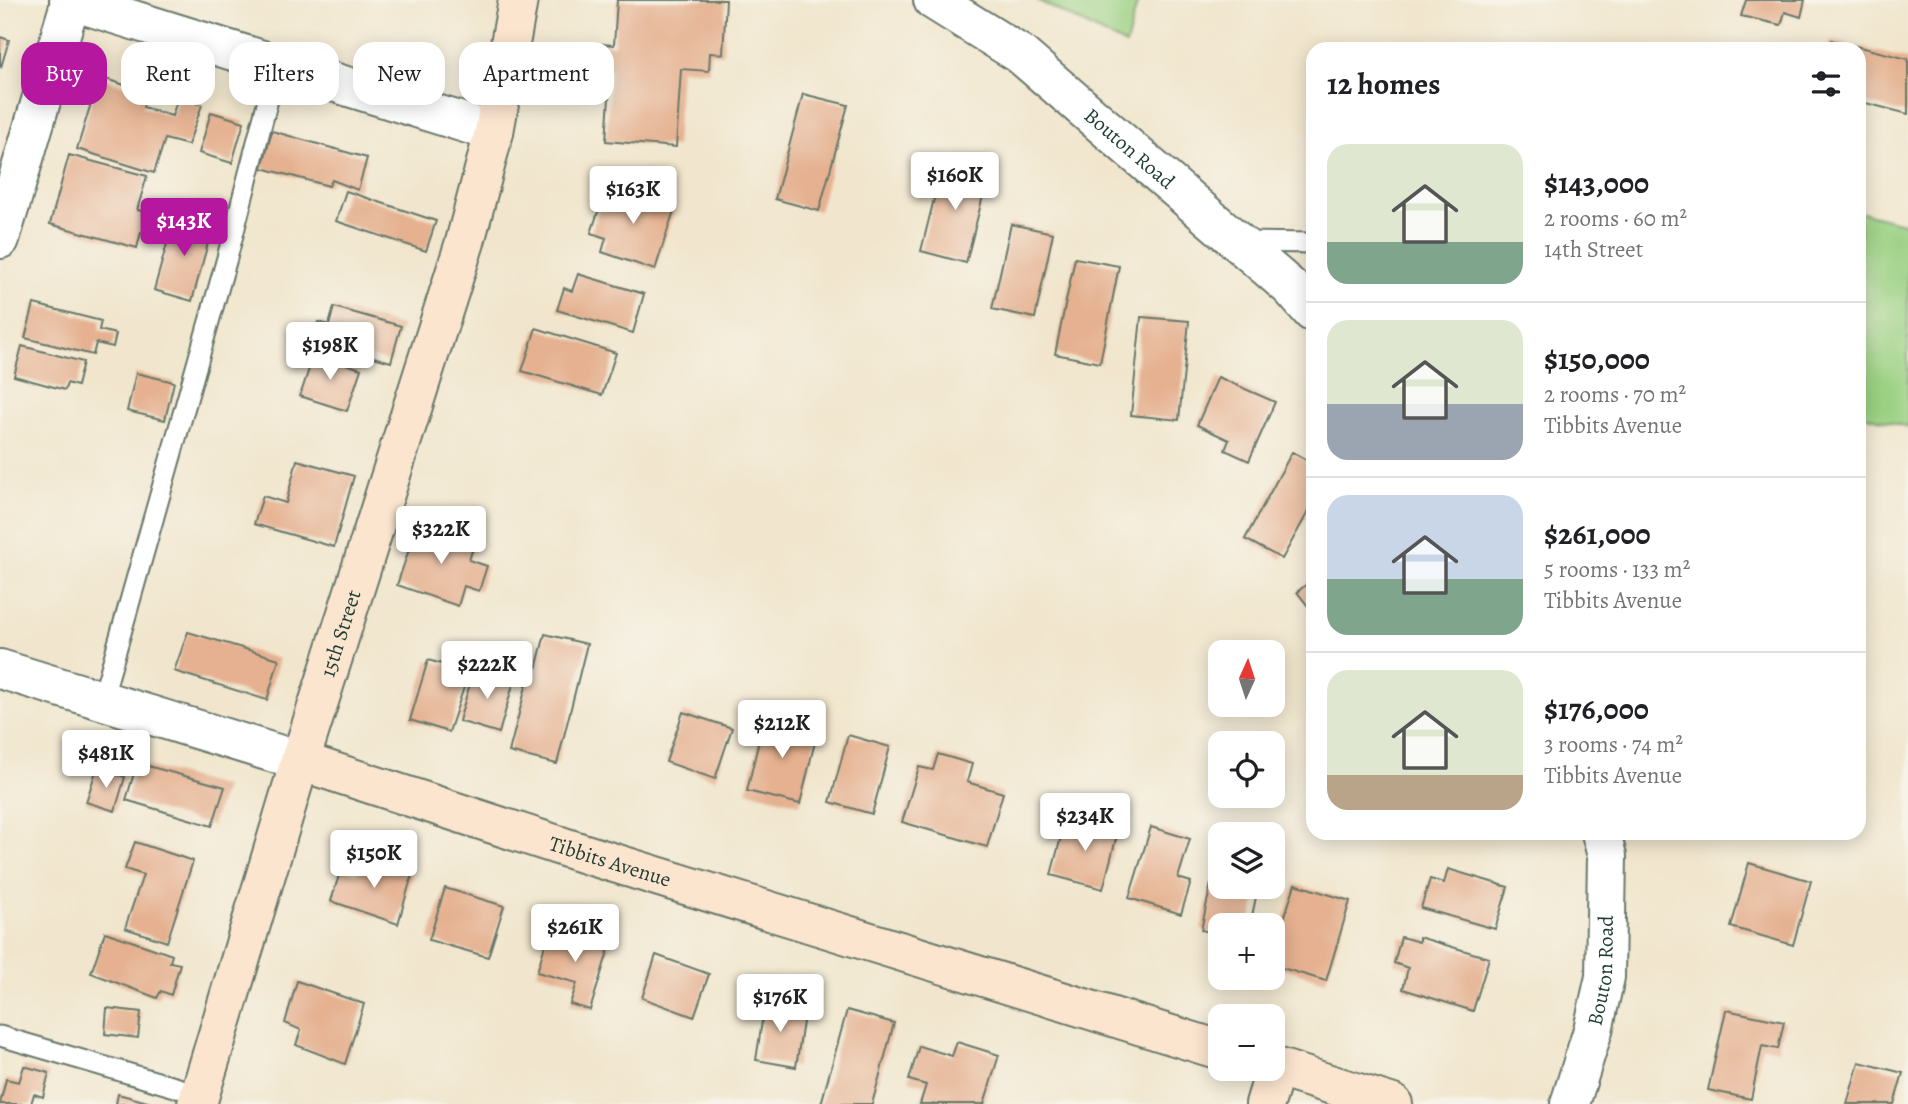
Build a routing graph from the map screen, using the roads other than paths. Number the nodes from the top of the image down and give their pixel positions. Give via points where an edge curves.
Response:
1 (70, 0) edge
2 (518, 0) edge
3 (933, 0) edge
4 (229, 50) edge
5 (339, 84) edge
6 (267, 105) edge
7 (494, 132) junction
8 (0, 239) edge
9 (1237, 242) junction
10 (1306, 243) edge
11 (1306, 305) edge
12 (0, 669) edge
13 (102, 700) junction
14 (300, 761) junction
15 (1603, 840) edge
16 (0, 1037) edge
17 (1208, 1046) edge
18 (1285, 1070) edge
19 (1271, 1081) edge
20 (198, 1099) edge
21 (1265, 1104) edge
22 (1393, 1104) edge
23 (1570, 1104) edge

1 - 4 street
1 - 8 street
2 - 7 street, 15th Street
3 - 9 street, Bouton Road via 1020,54
5 - 7 street
6 - 13 lane
7 - 14 street, 15th Street via 465,243
9 - 10 lane
9 - 11 street, Bouton Road
12 - 13 street, Tibbits Avenue
13 - 14 street, Tibbits Avenue
14 - 17 street, Tibbits Avenue
14 - 20 street, 15th Street
15 - 23 street, Bouton Road via 1607,856 1605,976
16 - 20 lane
18 - 22 street
19 - 21 street

